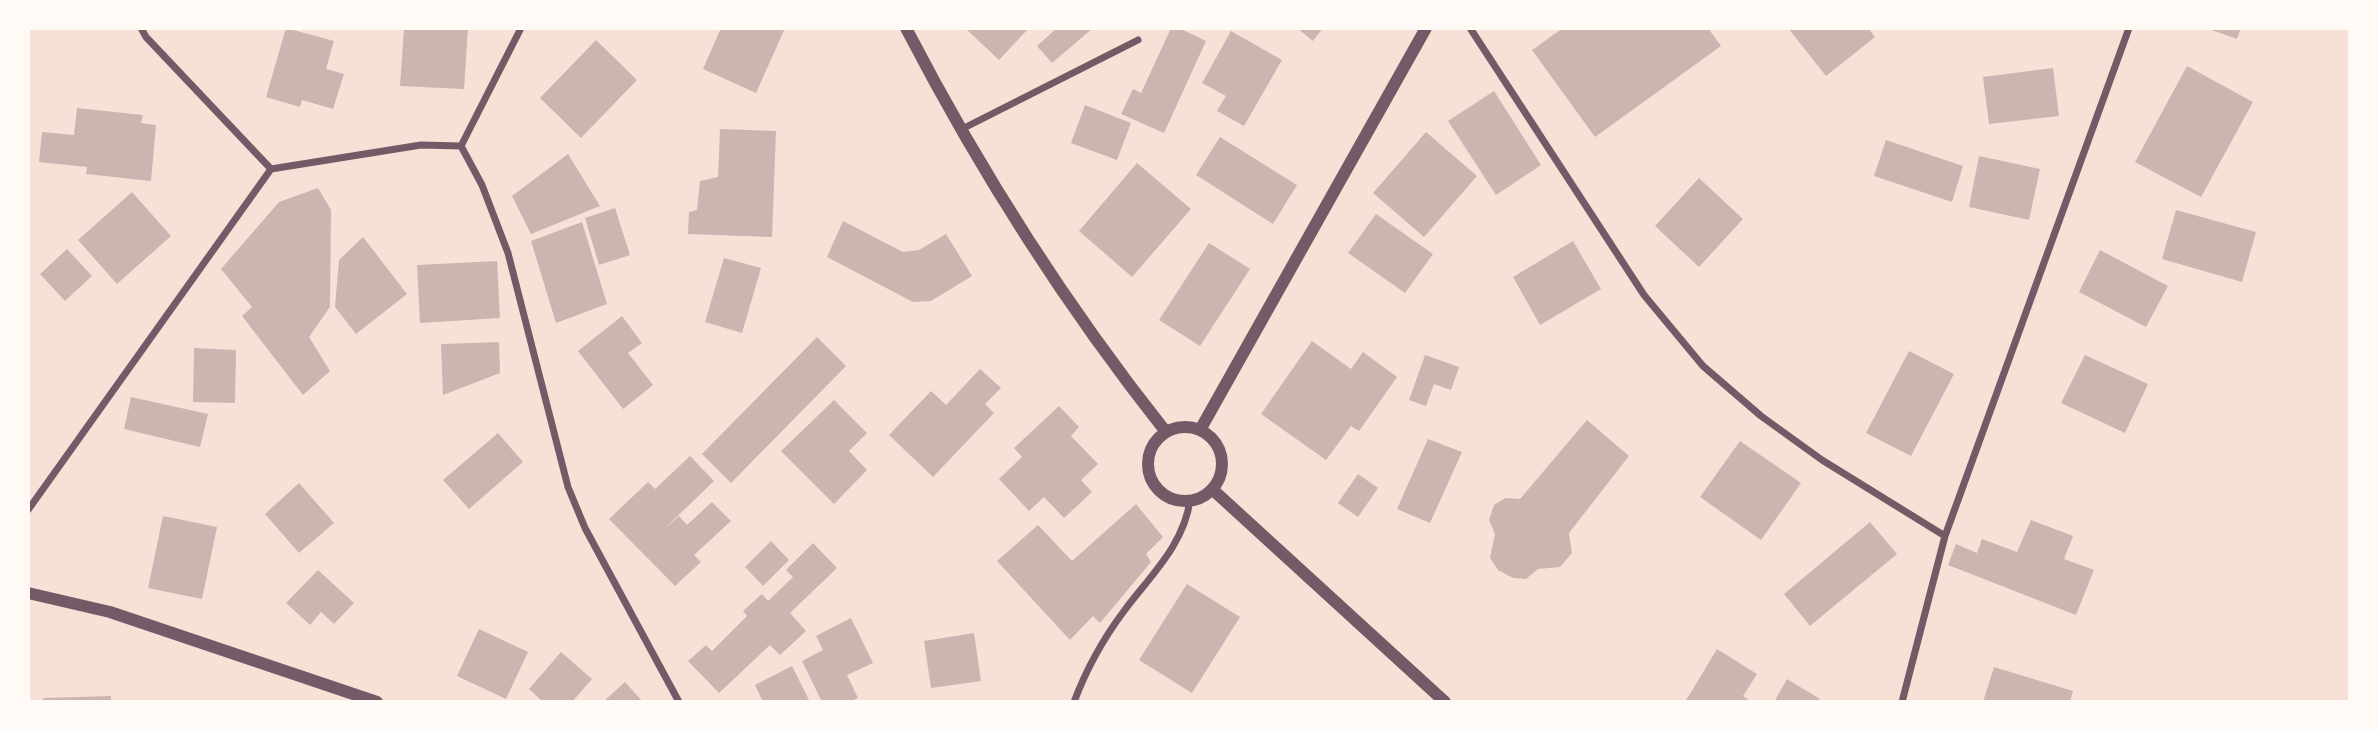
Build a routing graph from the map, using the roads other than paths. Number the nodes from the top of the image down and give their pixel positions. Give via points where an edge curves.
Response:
1 (141, 28) edge
2 (521, 28) edge
3 (906, 28) edge
4 (1426, 28) edge
5 (1470, 28) edge
6 (2129, 28) edge
7 (1138, 40) dead end
8 (962, 129) junction
9 (461, 146) junction
10 (271, 169) junction
11 (1199, 430) junction
12 (1166, 432) junction
13 (1212, 489) junction
14 (1190, 500) junction
15 (28, 510) edge
16 (1945, 536) junction
17 (28, 593) edge
18 (377, 702) edge
19 (679, 702) edge
20 (1074, 702) edge
21 (1445, 702) edge
22 (1902, 702) edge

1 - 10 street
2 - 9 street
3 - 8 street
4 - 11 street
5 - 16 street via 1644,295 1703,366 1822,460
6 - 16 street
7 - 8 street
8 - 12 street via 1067,300
9 - 10 street via 421,145
9 - 19 street via 482,185 508,253 568,487 585,528
10 - 15 street
11 - 12 street via 1188,427
11 - 13 street via 1209,436 1221,456
12 - 14 street via 1150,451 1150,476 1166,495
13 - 14 street
13 - 21 street
14 - 20 street via 1175,544 1094,656
16 - 22 street
17 - 18 street via 110,612

